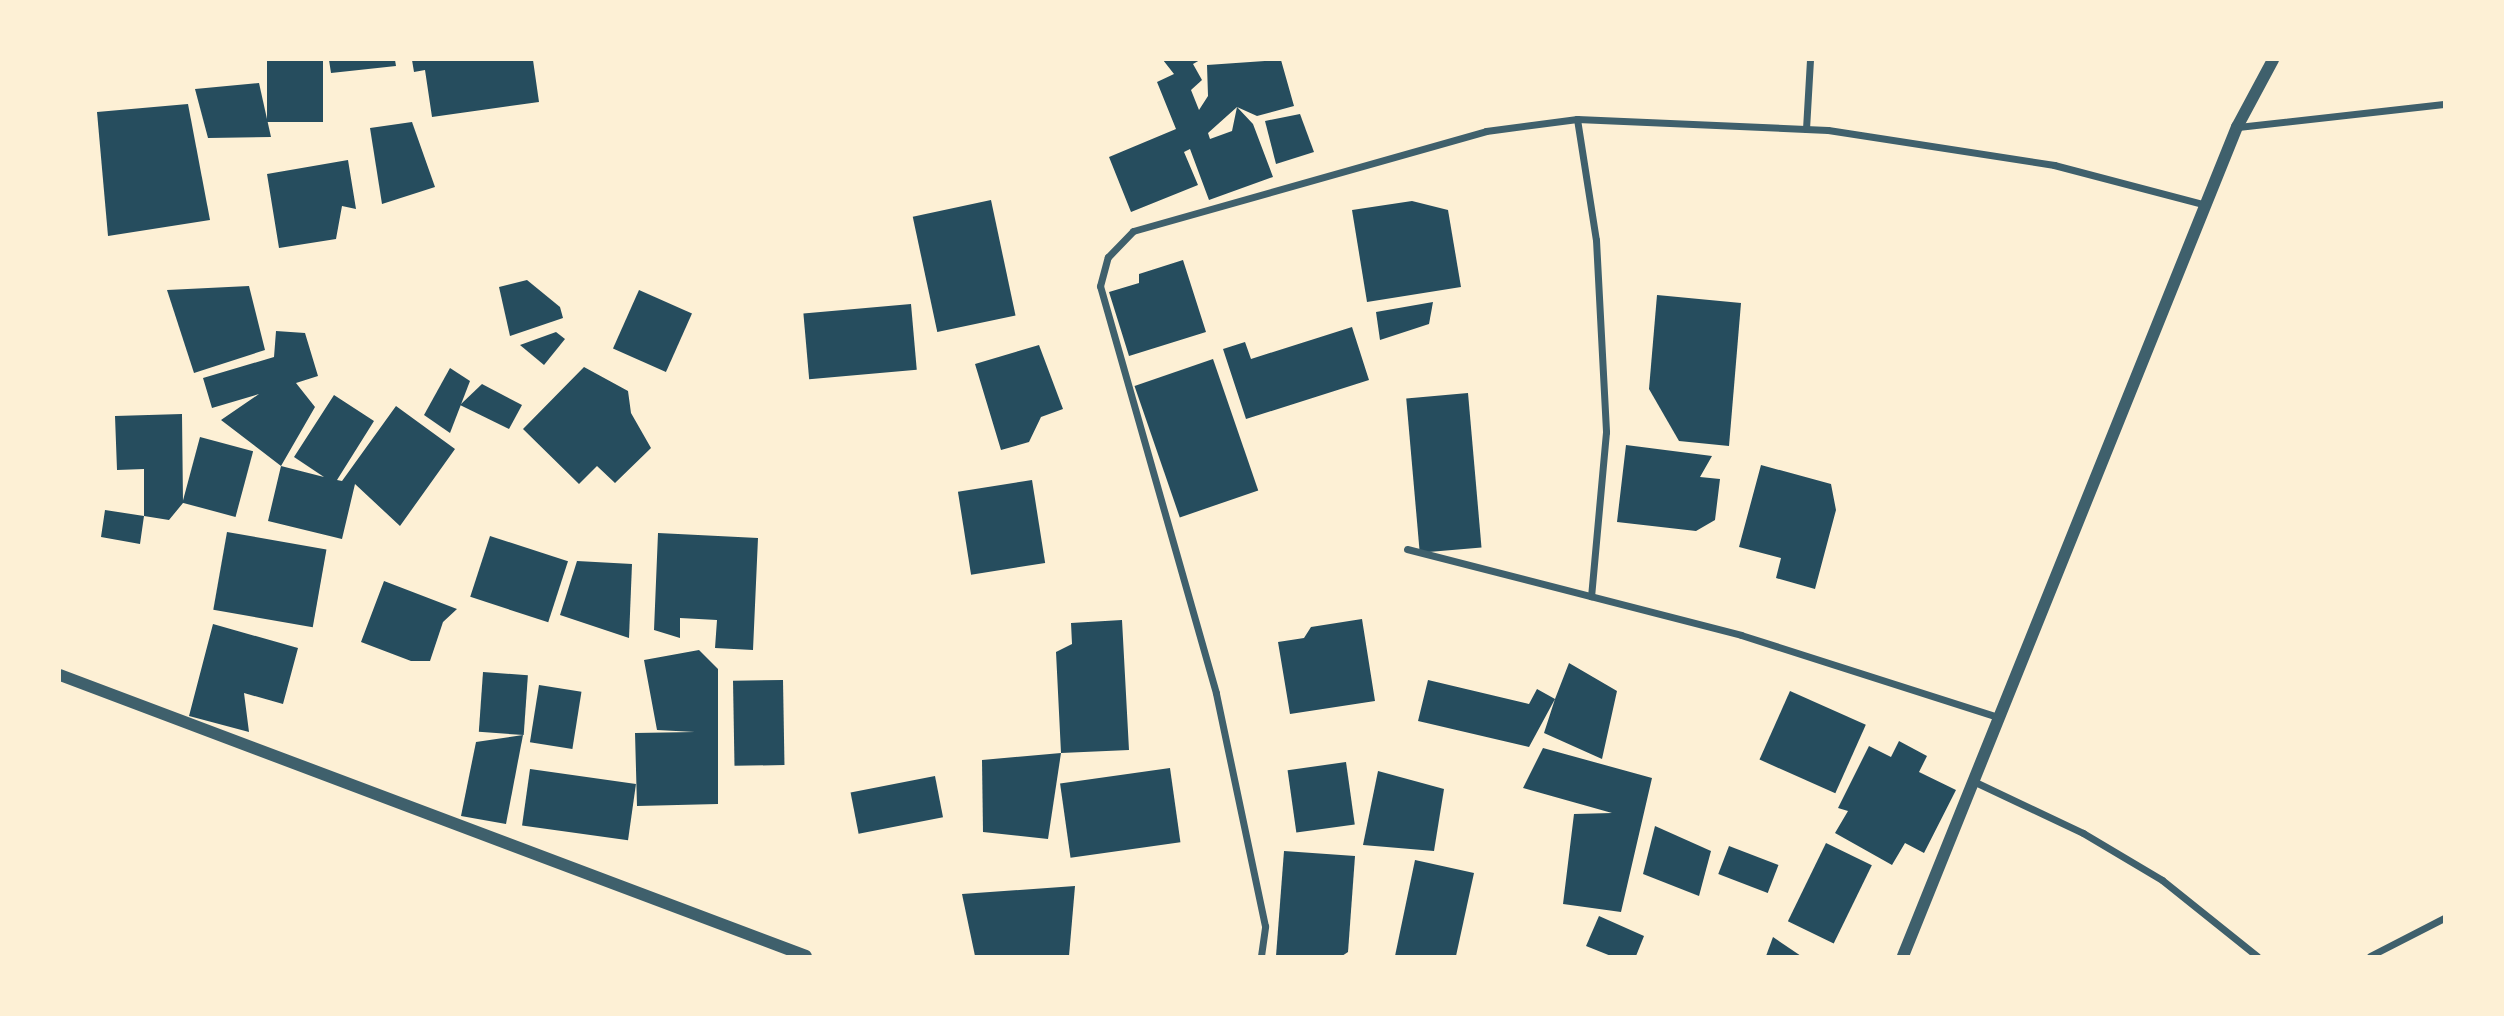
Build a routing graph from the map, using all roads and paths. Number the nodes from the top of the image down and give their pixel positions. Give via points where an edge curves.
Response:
1 (1810, 60) edge
2 (2273, 60) edge
3 (2445, 104) edge
4 (1577, 119) junction
5 (2237, 127) junction
6 (1807, 129) junction
7 (2206, 205) junction
8 (1407, 549) dead end
9 (1591, 596) junction
10 (60, 675) edge
11 (1998, 717) junction
12 (1973, 781) junction
13 (2445, 918) edge
14 (806, 957) edge
15 (1262, 957) edge
16 (1903, 957) edge
17 (2257, 957) edge
18 (2370, 957) edge

1 - 6 street
2 - 5 street
3 - 5 street
4 - 6 street
4 - 9 street via 1596,240 1606,432
4 - 15 street via 1486,131 1133,231 1108,257 1100,286 1216,693 1265,926
5 - 7 street
6 - 7 street via 2054,165
7 - 11 street
8 - 9 street
9 - 11 street via 1741,635
10 - 14 street
11 - 12 street
12 - 16 street
12 - 17 street via 2083,833 2162,880
13 - 18 street

